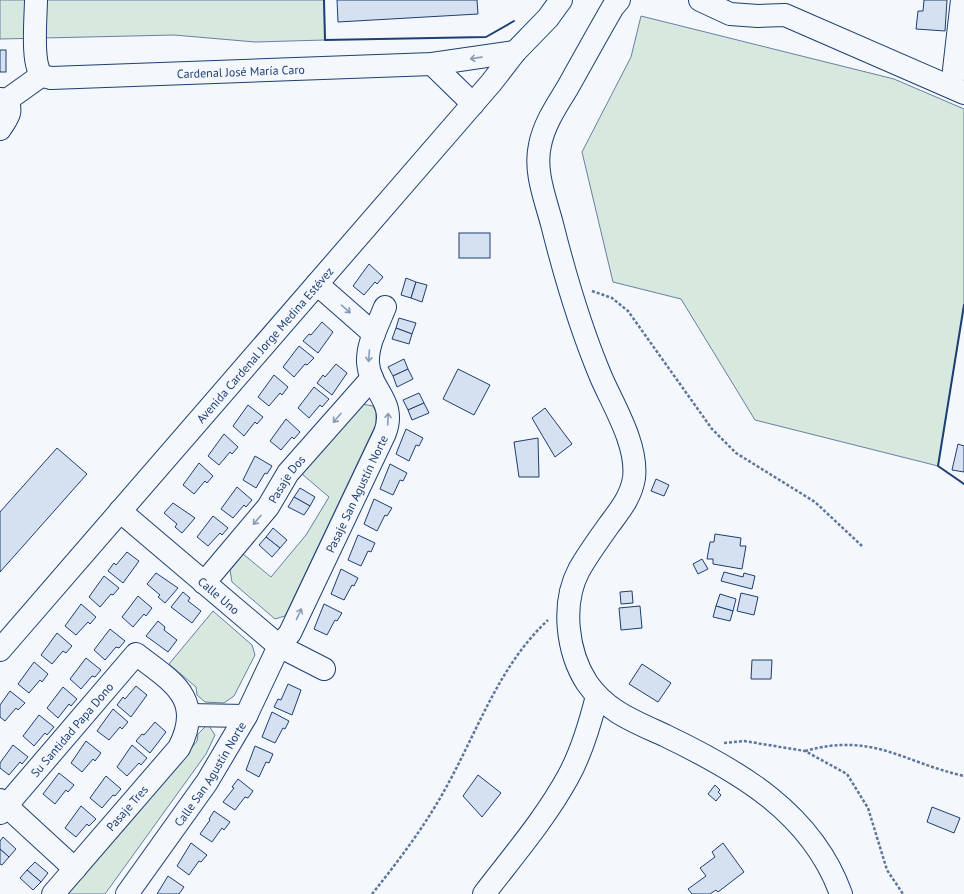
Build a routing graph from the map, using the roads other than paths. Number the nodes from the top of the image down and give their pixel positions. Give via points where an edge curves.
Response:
1 (36, 0) edge
2 (540, 0) edge
3 (561, 0) edge
4 (619, 0) edge
5 (700, 0) edge
6 (962, 0) edge
7 (522, 46) junction
8 (432, 64) junction
9 (46, 77) junction
10 (958, 90) edge
11 (473, 104) junction
12 (4, 111) edge
13 (317, 284) junction
14 (385, 307) dead end
15 (374, 334) junction
16 (372, 378) junction
17 (120, 511) junction
18 (204, 583) junction
19 (279, 646) junction
20 (0, 650) edge
21 (136, 654) joint
22 (324, 669) dead end
23 (597, 696) junction
24 (188, 715) junction
25 (246, 716) junction
26 (2, 806) edge
27 (75, 869) junction
28 (53, 894) edge
29 (127, 894) edge
30 (484, 894) edge
31 (841, 894) edge

1 - 9 street via 36,59 38,68
2 - 7 street, Avenida Cardenal Jorge Medina Estévez
3 - 7 street, Avenida Cardenal Jorge Medina Estévez
4 - 23 street via 549,119 540,143 538,167 568,286 593,357 633,450 634,478 626,502 578,571 570,601 568,617 572,648 587,682
5 - 10 street via 730,14 785,15
6 - 10 street
7 -> 8 street, Cardenal José María Caro
7 - 11 street, Avenida Cardenal Jorge Medina Estévez
8 - 9 street, Cardenal José María Caro
8 - 11 street
9 - 12 street
11 - 13 street, Avenida Cardenal Jorge Medina Estévez
13 -> 15 street
13 - 17 street, Avenida Cardenal Jorge Medina Estévez
14 - 15 street, Pasaje San Agustín Norte
15 -> 16 street, Pasaje San Agustín Norte via 368,353
16 -> 18 street, Pasaje Dos via 288,474 268,507
19 -> 16 street, Pasaje San Agustín Norte via 290,633 388,426 386,402
17 - 18 street, Calle Uno
17 - 20 street, Avenida Cardenal Jorge Medina Estévez
18 - 19 street, Calle Uno
19 - 22 street, Calle Uno
19 - 25 street, Calle San Agustín Norte
21 - 24 street, Pasaje Tres via 177,686
21 - 26 street, Su Santidad Papa Dono
23 - 30 street via 585,737 568,776 546,812
23 - 31 street via 610,709 706,755 756,786 791,815 819,850
24 - 25 street
24 - 27 street, Pasaje Tres via 184,738 179,748
25 - 29 street, Calle San Agustín Norte via 208,782
26 - 27 street
27 - 28 street, Pasaje Tres

